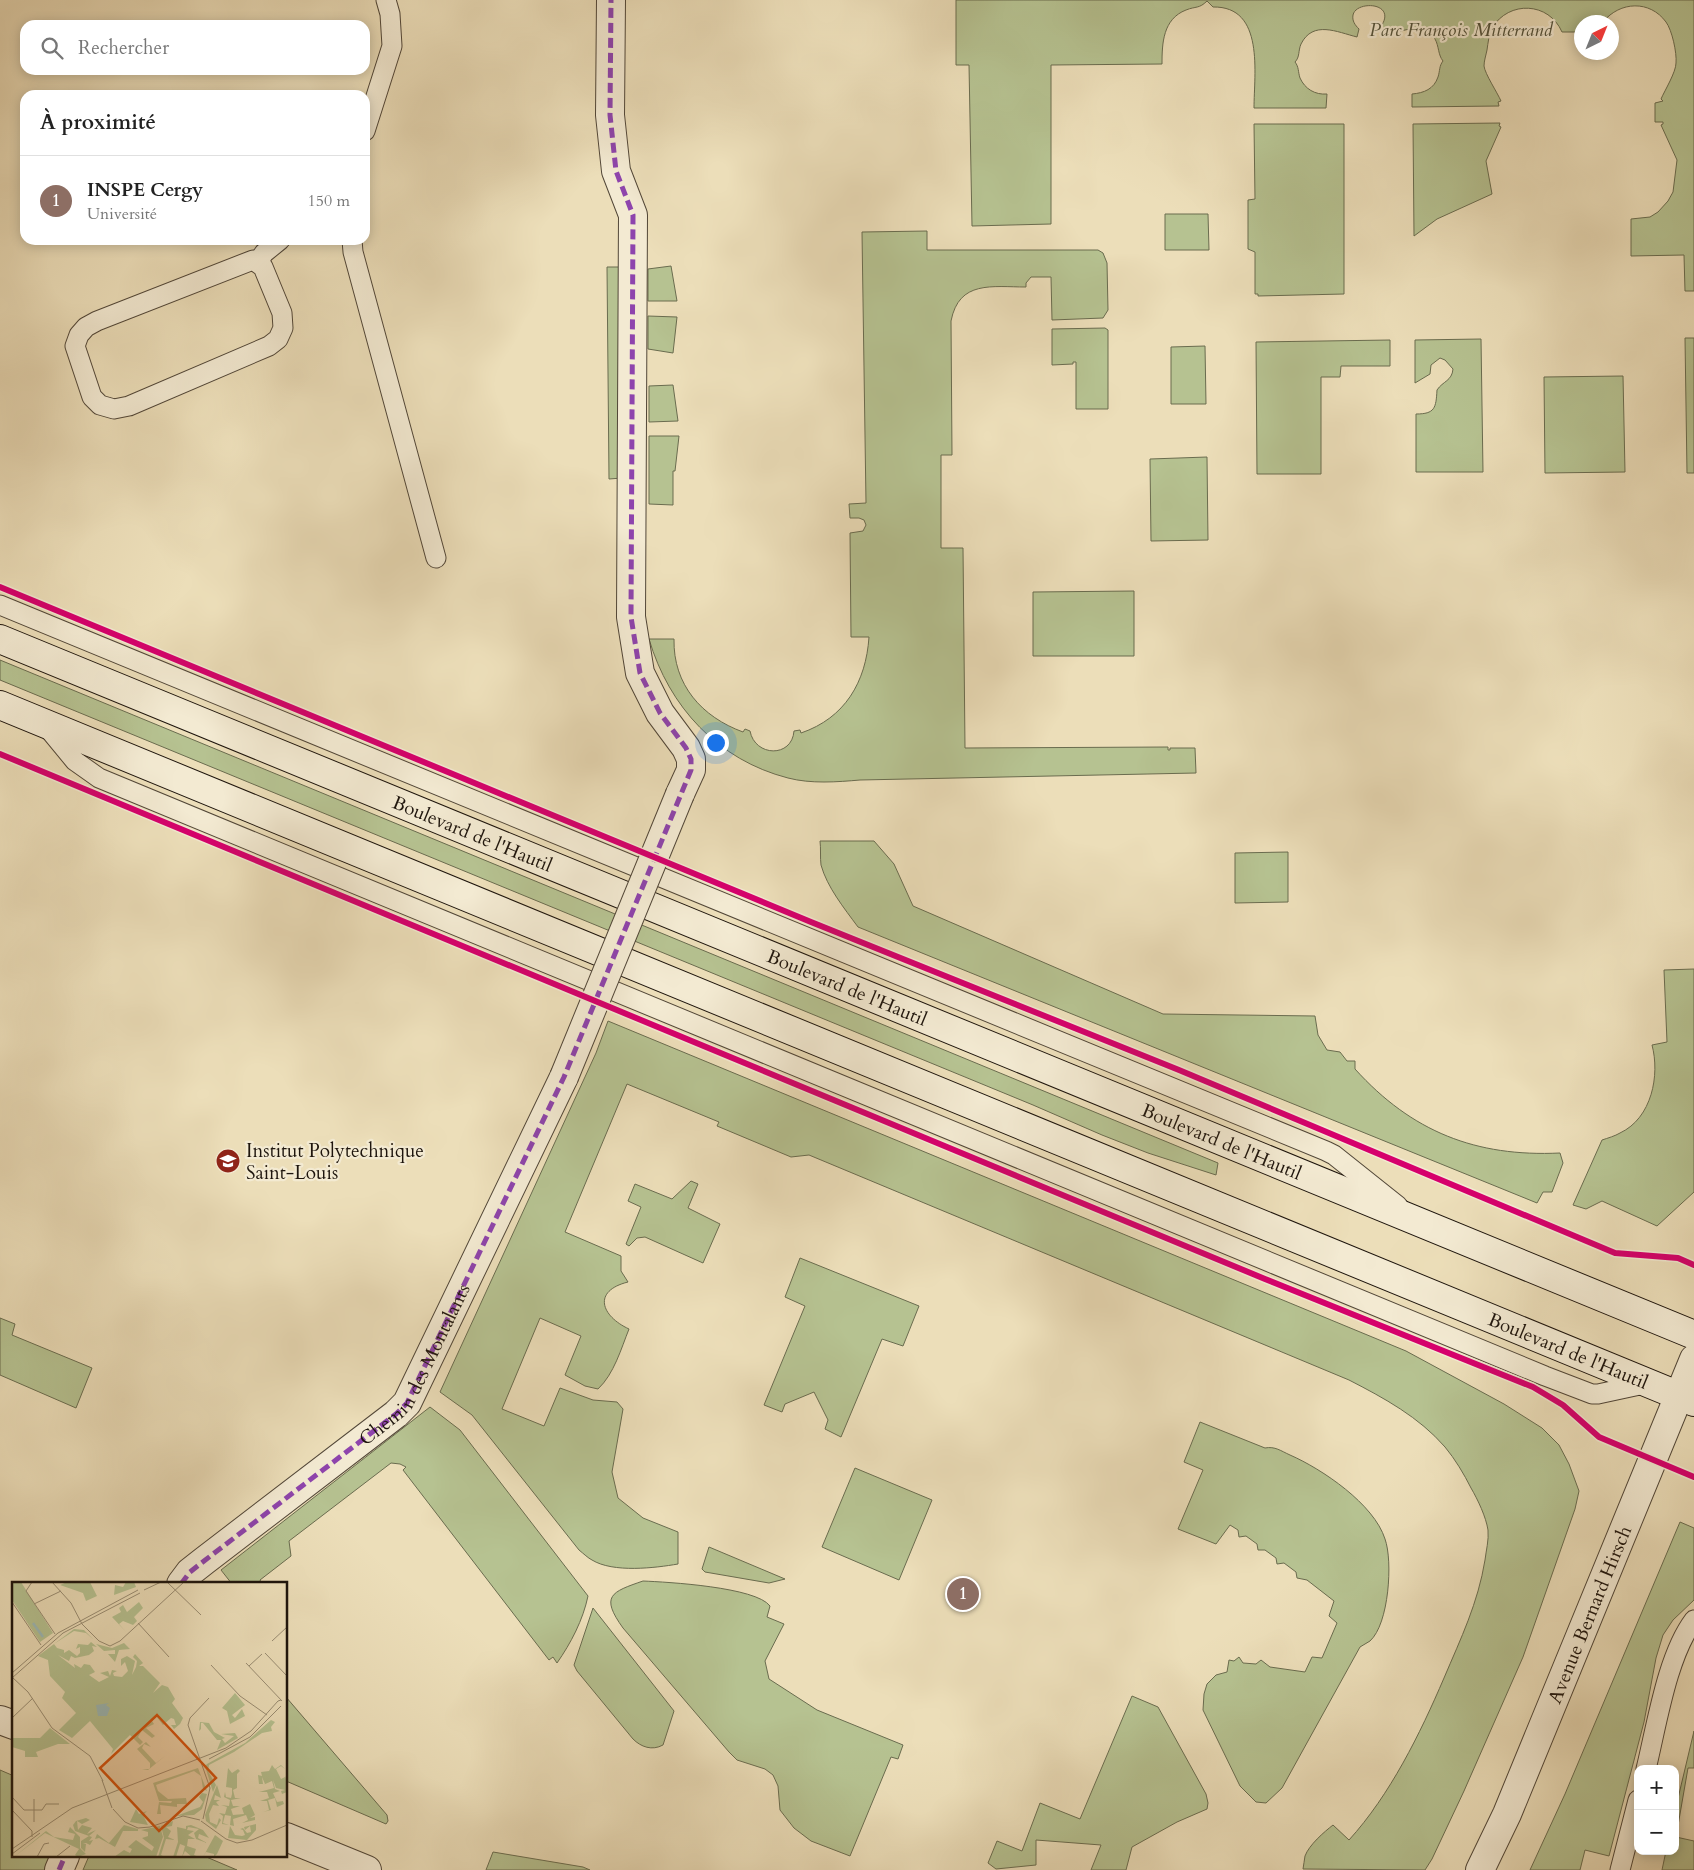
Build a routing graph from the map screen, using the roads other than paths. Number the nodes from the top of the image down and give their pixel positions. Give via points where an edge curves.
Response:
1 (386, 0) edge
2 (611, 0) edge
3 (370, 115) edge
4 (275, 245) edge
5 (353, 245) edge
6 (258, 262) junction
7 (436, 558) dead end
8 (0, 605) edge
9 (0, 638) edge
10 (0, 705) edge
11 (1420, 1224) junction
12 (1694, 1336) edge
13 (1694, 1359) edge
14 (1687, 1399) edge
15 (182, 1582) edge
16 (1694, 1620) edge
17 (0, 1720) edge
18 (12, 1724) edge
19 (1647, 1765) edge
20 (1635, 1810) edge
21 (288, 1838) edge
22 (64, 1858) edge
23 (59, 1870) edge
24 (368, 1870) edge
25 (1480, 1870) edge
26 (1620, 1870) edge

1 - 3 lane via 392,46
2 - 15 main road, Chemin des Montalants, bridge via 610,115 616,171 633,215 631,617 640,673 660,713 692,759 691,770 564,1077 407,1403 190,1572
4 - 6 lane
5 - 7 lane
6 - 6 lane via 253,260 86,327 75,346 92,398 100,405 114,409 129,406 269,346 278,339 283,328 282,313
8 - 11 lane via 1326,1151
9 - 11 main road, Boulevard de l'Hautil
10 - 14 main road, Boulevard de l'Hautil
11 - 12 main road, Boulevard de l'Hautil
13 - 14 main road, Avenue Bernard Hirsch
14 - 25 main road, Avenue Bernard Hirsch
16 - 19 lane via 1680,1642 1672,1664
17 - 18 main road
20 - 26 lane
21 - 24 main road
22 - 23 main road

